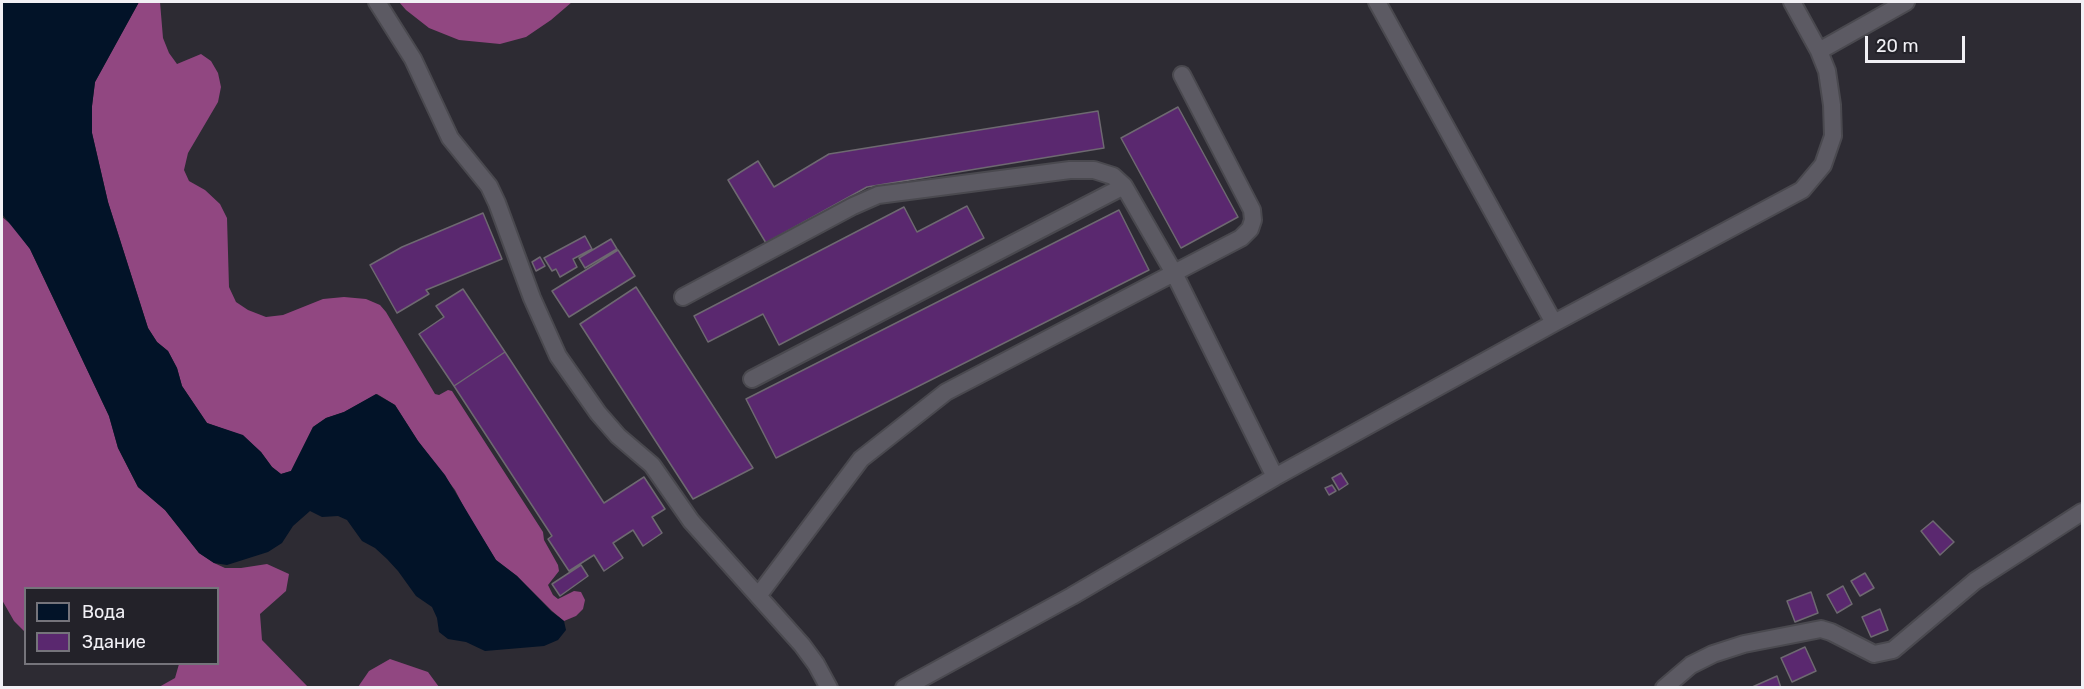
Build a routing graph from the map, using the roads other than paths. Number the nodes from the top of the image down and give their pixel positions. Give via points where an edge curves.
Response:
1 (378, 2) edge
2 (1377, 2) edge
3 (1792, 2) edge
4 (1906, 2) edge
5 (1819, 51) junction
6 (1182, 75) dead end
7 (1124, 186) junction
8 (1174, 273) junction
9 (683, 297) dead end
10 (1554, 323) junction
11 (752, 379) dead end
12 (1275, 477) junction
13 (2082, 512) edge
14 (758, 596) junction
15 (829, 687) edge
16 (904, 687) edge
17 (1664, 687) edge

1 - 14 lane via 413,59 450,138 489,186 558,356 598,413 652,465 691,521
2 - 10 lane
3 - 5 lane
4 - 5 lane
5 - 10 lane via 1827,71 1833,136 1822,165 1802,190
6 - 8 lane via 1252,210 1253,220 1241,238
7 - 8 lane
7 - 9 lane via 1113,176 1094,170 1070,170 878,195
7 - 11 lane
8 - 12 lane
8 - 14 lane via 946,392 861,459
10 - 12 lane
12 - 16 lane via 1072,596
13 - 17 lane via 1975,581 1893,650 1874,654 1821,629 1713,654 1691,665
14 - 15 lane via 802,645

